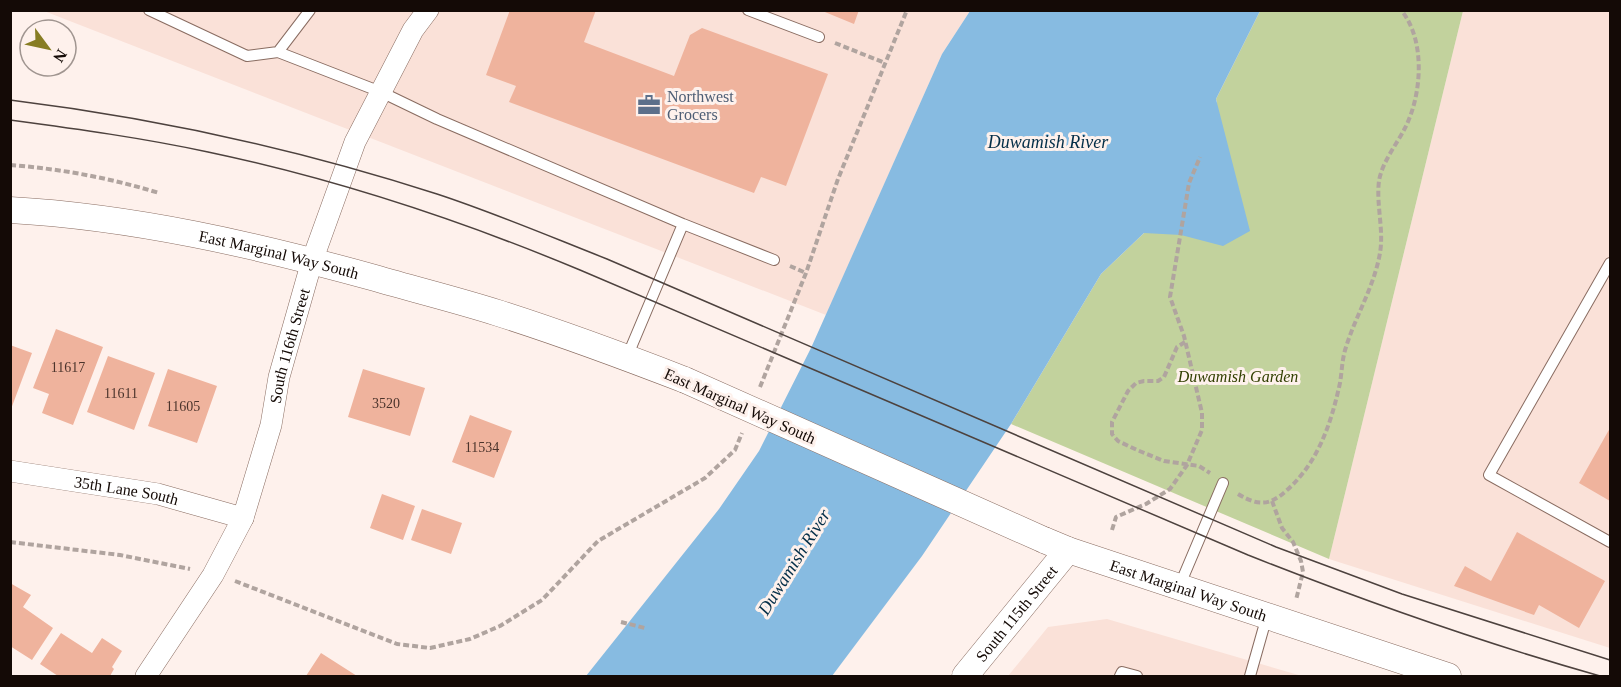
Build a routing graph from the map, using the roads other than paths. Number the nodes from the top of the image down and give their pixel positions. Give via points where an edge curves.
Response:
1 (149, 10) edge
2 (310, 10) edge
3 (428, 10) edge
4 (748, 10) edge
5 (819, 37) road end
6 (279, 52) junction
7 (381, 92) junction
8 (10, 210) edge
9 (683, 224) junction
10 (774, 260) dead end
11 (312, 261) junction
12 (1611, 263) edge
13 (627, 357) junction
14 (10, 471) edge
15 (1223, 483) road end
16 (243, 518) junction
17 (1611, 542) edge
18 (1068, 550) junction
19 (1179, 587) junction
20 (1268, 616) junction
21 (146, 676) edge
22 (965, 676) edge
23 (1120, 676) edge
24 (1137, 676) edge
25 (1250, 676) edge
26 (1448, 676) edge

1 - 6 lane via 247,56
2 - 6 lane
3 - 7 street, South 116th Street via 413,30
4 - 5 lane
6 - 7 lane
7 - 9 lane
7 - 11 street, South 116th Street via 355,142
8 - 11 street, East Marginal Way South via 142,224
9 - 10 lane
9 - 13 lane
11 - 13 street, East Marginal Way South via 496,312
11 - 16 street, South 116th Street
12 - 17 lane via 1489,475
13 - 18 street, East Marginal Way South, bridge
14 - 16 street, 35th Lane South via 158,494
15 - 19 lane
16 - 21 street, South 116th Street via 213,575
18 - 19 street, East Marginal Way South
18 - 22 street, South 115th Street
19 - 20 street, East Marginal Way South
20 - 25 lane
20 - 26 street, East Marginal Way South
23 - 24 lane via 1122,672

